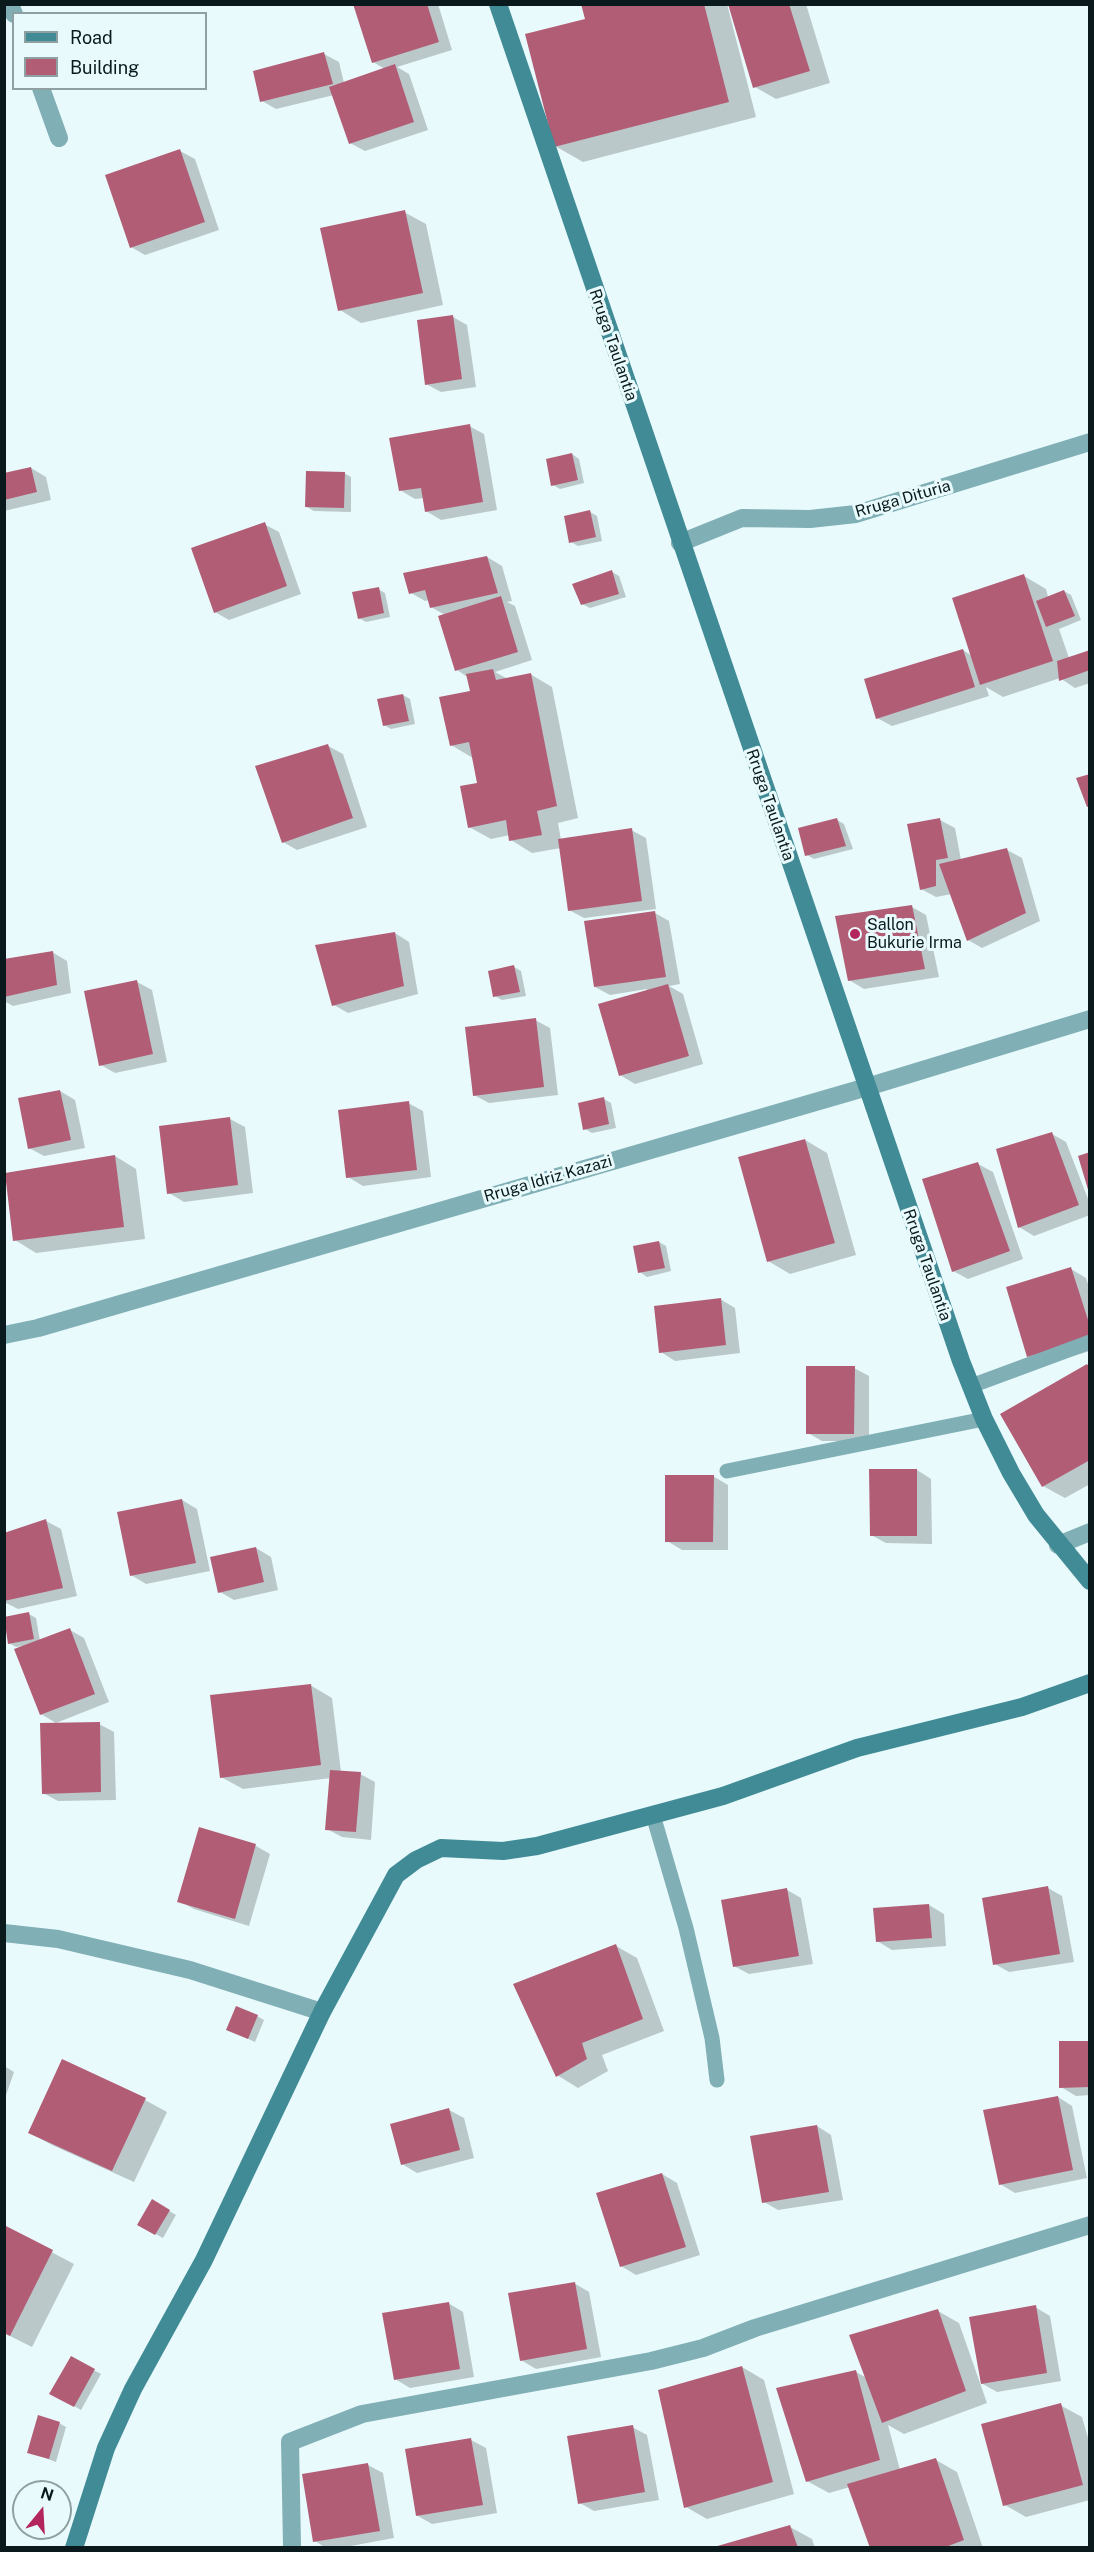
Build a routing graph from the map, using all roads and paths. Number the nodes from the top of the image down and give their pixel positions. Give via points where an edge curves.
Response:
1 (498, 4) edge
2 (42, 90) edge
3 (59, 138) dead end
4 (1089, 442) edge
5 (680, 543) junction
6 (1089, 1019) edge
7 (867, 1087) junction
8 (4, 1335) edge
9 (1089, 1342) edge
10 (971, 1386) junction
11 (984, 1419) junction
12 (727, 1471) dead end
13 (1089, 1532) edge
14 (1058, 1545) junction
15 (1089, 1581) edge
16 (1089, 1683) edge
17 (653, 1815) junction
18 (4, 1933) edge
19 (322, 2012) junction
20 (717, 2080) dead end
21 (1089, 2225) edge
22 (292, 2546) edge
23 (74, 2547) edge

1 - 5 street, Rruga Taulantia
2 - 3 street
4 - 5 street, Rruga Dituria via 856,514 810,519 742,518
5 - 7 street, Rruga Taulantia
6 - 7 street, Rruga Idriz Kazazi
7 - 8 street, Rruga Idriz Kazazi
7 - 10 street, Rruga Taulantia
9 - 10 lane
10 - 11 street, Rruga Taulantia
11 - 12 lane
11 - 14 street, Rruga Taulantia via 1011,1473
13 - 14 street
14 - 15 street, Rruga Taulantia
16 - 17 street via 1022,1707 857,1748 723,1797
17 - 19 street via 537,1846 503,1851 441,1848 416,1860 396,1875
17 - 20 lane via 689,1939 712,2038
18 - 19 street via 58,1939 190,1970
19 - 23 street via 204,2260 106,2448
21 - 22 street via 755,2328 703,2348 362,2414 290,2442

